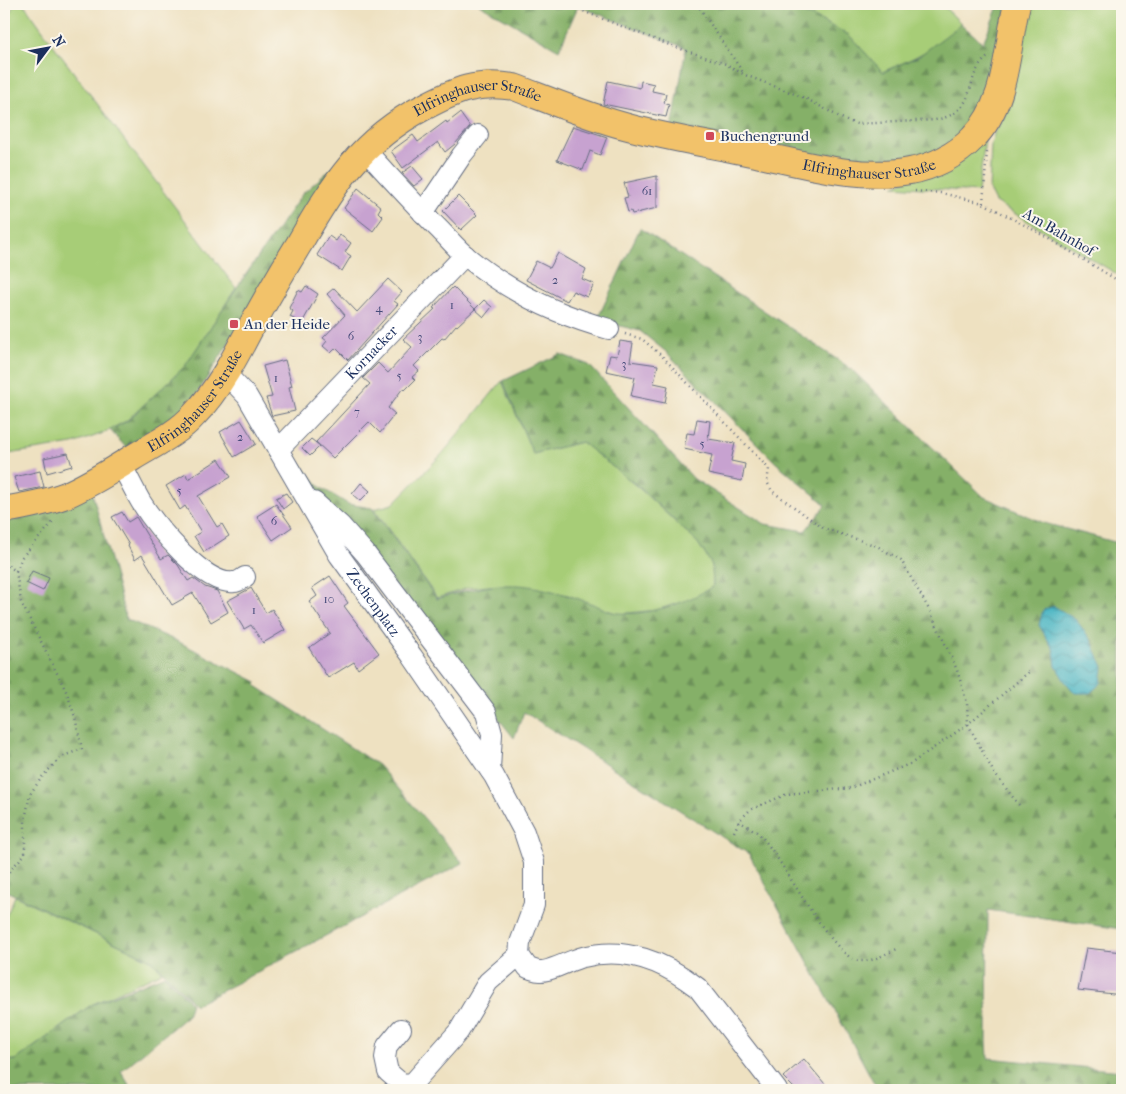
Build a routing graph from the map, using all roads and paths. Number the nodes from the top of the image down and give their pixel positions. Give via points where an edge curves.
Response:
1 (565, 4) edge
2 (697, 4) edge
3 (1017, 4) edge
4 (1007, 58) junction
5 (745, 75) junction
6 (478, 136) dead end
7 (364, 149) junction
8 (987, 149) dead end
9 (909, 190) dead end
10 (984, 203) junction
11 (424, 213) junction
12 (466, 255) junction
13 (1122, 284) edge
14 (609, 329) joint
15 (225, 373) junction
16 (278, 450) junction
17 (121, 464) junction
18 (303, 494) junction
19 (66, 495) junction
20 (4, 510) edge
21 (4, 563) edge
22 (16, 571) junction
23 (245, 577) dead end
24 (1031, 670) dead end
25 (968, 724) junction
26 (492, 773) junction
27 (1019, 805) dead end
28 (739, 822) junction
29 (734, 832) dead end
30 (4, 877) edge
31 (898, 948) dead end
32 (519, 955) junction
33 (401, 1029) dead end
34 (410, 1087) edge
35 (777, 1090) edge

1 - 5 path via 726,64
2 - 5 path
3 - 4 main road, Elfringhauser Straße
4 - 5 path via 987,57 980,64 962,107 946,118 916,121 857,124 805,98
4 - 7 main road, Elfringhauser Straße via 1001,88 982,128 962,148 940,161 905,172 846,172 668,136 627,127 514,87 496,84 476,85 445,95 386,130
6 - 11 street
7 - 11 street
7 - 15 main road, Elfringhauser Straße via 338,179 316,214
8 - 10 path
9 - 10 path, Am Bahnhof via 941,193
10 - 13 path, Am Bahnhof
11 - 12 street
12 - 14 street via 508,286 583,322
12 - 16 street, Kornacker
14 - 25 path via 642,339 662,356 769,469 767,482 772,491 824,528 877,546 901,560 931,613 957,670 967,703
15 - 16 street, Zechenplatz via 247,396
15 - 17 main road, Elfringhauser Straße via 205,403 182,428
16 - 18 street, Zechenplatz
17 - 19 main road, Elfringhauser Straße
17 - 23 street via 141,502 158,525 204,573 218,580 235,582
18 - 26 street, Zechenplatz via 340,555
18 - 26 street via 340,525 365,553 486,712 492,734
19 - 20 main road, Elfringhauser Straße
19 - 22 path via 65,507 22,556
21 - 22 path
22 - 30 path via 21,602 67,693 82,749 61,757 30,794 25,820 25,854
24 - 25 path
25 - 27 path via 994,773
25 - 28 path via 912,763 851,788 787,794 750,810
26 - 32 street, Zechenplatz via 524,832 534,862 534,905
28 - 29 path
28 - 31 path via 761,835 844,954 857,961 873,960
32 - 34 street via 488,982 459,1031
32 - 35 street via 528,968 541,972 584,956 618,953 649,959 683,976 698,988
33 - 34 street via 387,1046 385,1058 388,1072

